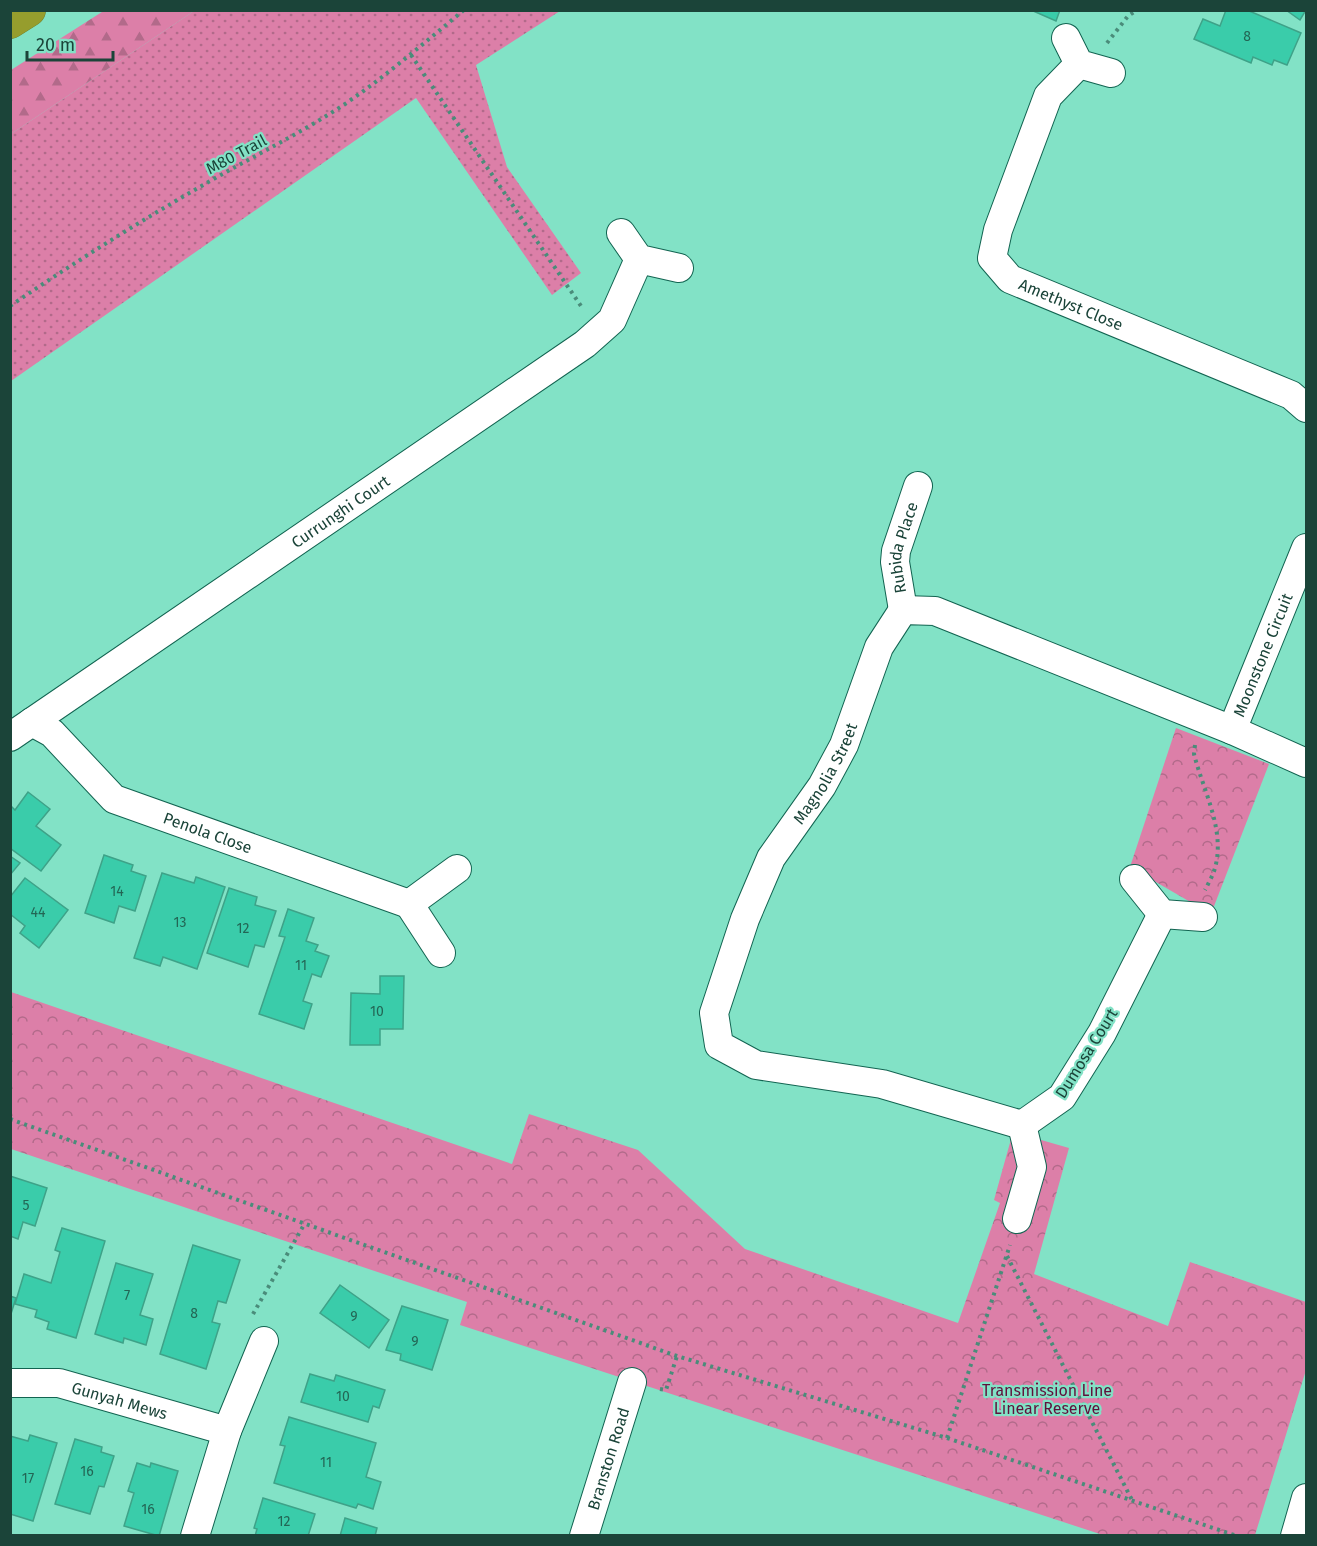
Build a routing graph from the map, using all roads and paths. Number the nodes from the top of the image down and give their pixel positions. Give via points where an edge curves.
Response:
1 (29, 10) edge
2 (464, 10) edge
3 (1137, 10) edge
4 (10, 22) edge
5 (1066, 38) dead end
6 (411, 54) junction
7 (1108, 60) joint
8 (1078, 64) junction
9 (621, 233) dead end
10 (639, 259) junction
11 (679, 268) dead end
12 (10, 306) edge
13 (598, 332) junction
14 (1301, 399) edge
15 (918, 486) dead end
16 (1306, 548) edge
17 (903, 610) junction
18 (21, 729) edge
19 (1232, 730) junction
20 (1196, 742) dead end
21 (1306, 763) edge
22 (457, 869) dead end
23 (1134, 879) dead end
24 (409, 904) junction
25 (1203, 904) joint
26 (1162, 914) junction
27 (441, 952) dead end
28 (10, 1119) edge
29 (1022, 1125) junction
30 (1017, 1219) joint
31 (305, 1223) junction
32 (1007, 1256) junction
33 (264, 1341) joint
34 (632, 1382) dead end
35 (10, 1383) edge
36 (227, 1431) junction
37 (946, 1438) junction
38 (1306, 1498) edge
39 (1132, 1500) junction
40 (195, 1536) edge
41 (584, 1536) edge
42 (1237, 1536) edge
43 (1295, 1536) edge

1 - 4 highway
2 - 6 path, M80 Trail
3 - 7 path via 1128,16
5 - 8 street
6 - 12 path, M80 Trail via 343,105 158,211
6 - 13 path
7 - 8 street
8 - 14 street, Amethyst Close via 1048,96 998,230 992,258 1010,279
9 - 10 street
10 - 11 street
10 - 13 street, Currunghi Court via 612,320
13 - 18 street, Currunghi Court
15 - 17 street, Rubida Place via 896,551
16 - 19 street, Moonstone Circuit
17 - 19 street via 935,611
17 - 29 street, Magnolia Street via 879,647 843,745 822,786 771,858 745,919 714,1013 719,1045 756,1065 882,1084
18 - 24 street, Penola Close via 52,734 114,799
19 - 21 street
20 - 25 path via 1194,754 1218,841 1216,864
22 - 24 street
23 - 26 street
24 - 27 street
25 - 26 street
26 - 29 street, Dumosa Court via 1102,1033 1062,1097
28 - 31 path
29 - 30 street via 1032,1167
30 - 32 path
31 - 33 path via 252,1315
31 - 37 path via 677,1356
32 - 37 path
32 - 39 path
33 - 36 street
34 - 41 street, Branston Road
35 - 36 street, Gunyah Mews via 59,1383
36 - 40 street
37 - 39 path
38 - 43 street
39 - 42 path

